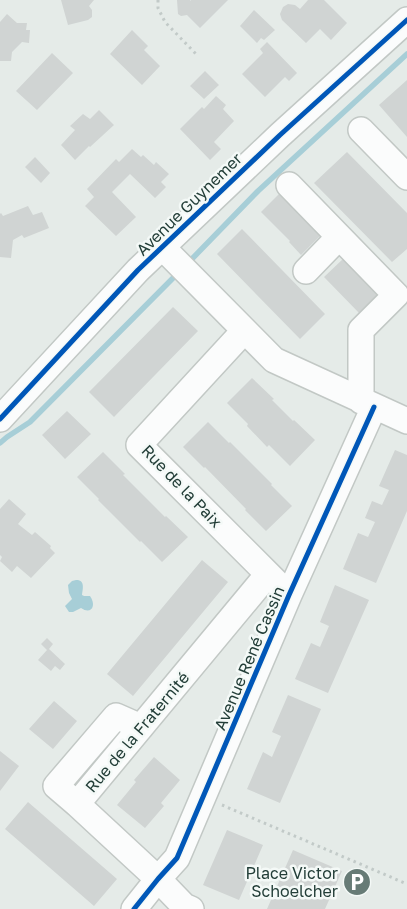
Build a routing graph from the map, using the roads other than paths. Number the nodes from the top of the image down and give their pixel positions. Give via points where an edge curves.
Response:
1 (407, 20) edge
2 (361, 130) dead end
3 (406, 172) edge
4 (289, 185) dead end
5 (339, 237) junction
6 (176, 261) junction
7 (306, 271) dead end
8 (244, 331) junction
9 (367, 404) junction
10 (0, 418) edge
11 (407, 422) edge
12 (268, 574) junction
13 (289, 595) junction
14 (158, 879) junction
15 (134, 909) edge
16 (191, 909) edge

1 - 6 street, Avenue Guynemer via 294,122
2 - 3 street
4 - 5 street
5 - 7 street
5 - 9 street via 396,295 361,330
6 - 8 street
6 - 10 street, Avenue Guynemer via 132,277
8 - 9 street via 274,360
8 - 12 street, Rue de la Paix via 139,445
9 - 11 street
9 - 13 street, Avenue René Cassin
12 - 13 street, Rue de la Paix
12 - 14 street, Rue de la Fraternité via 77,804
13 - 14 street, Avenue René Cassin via 177,858
14 - 15 street, Avenue René Cassin
14 - 16 street, Rue de la Fraternité

